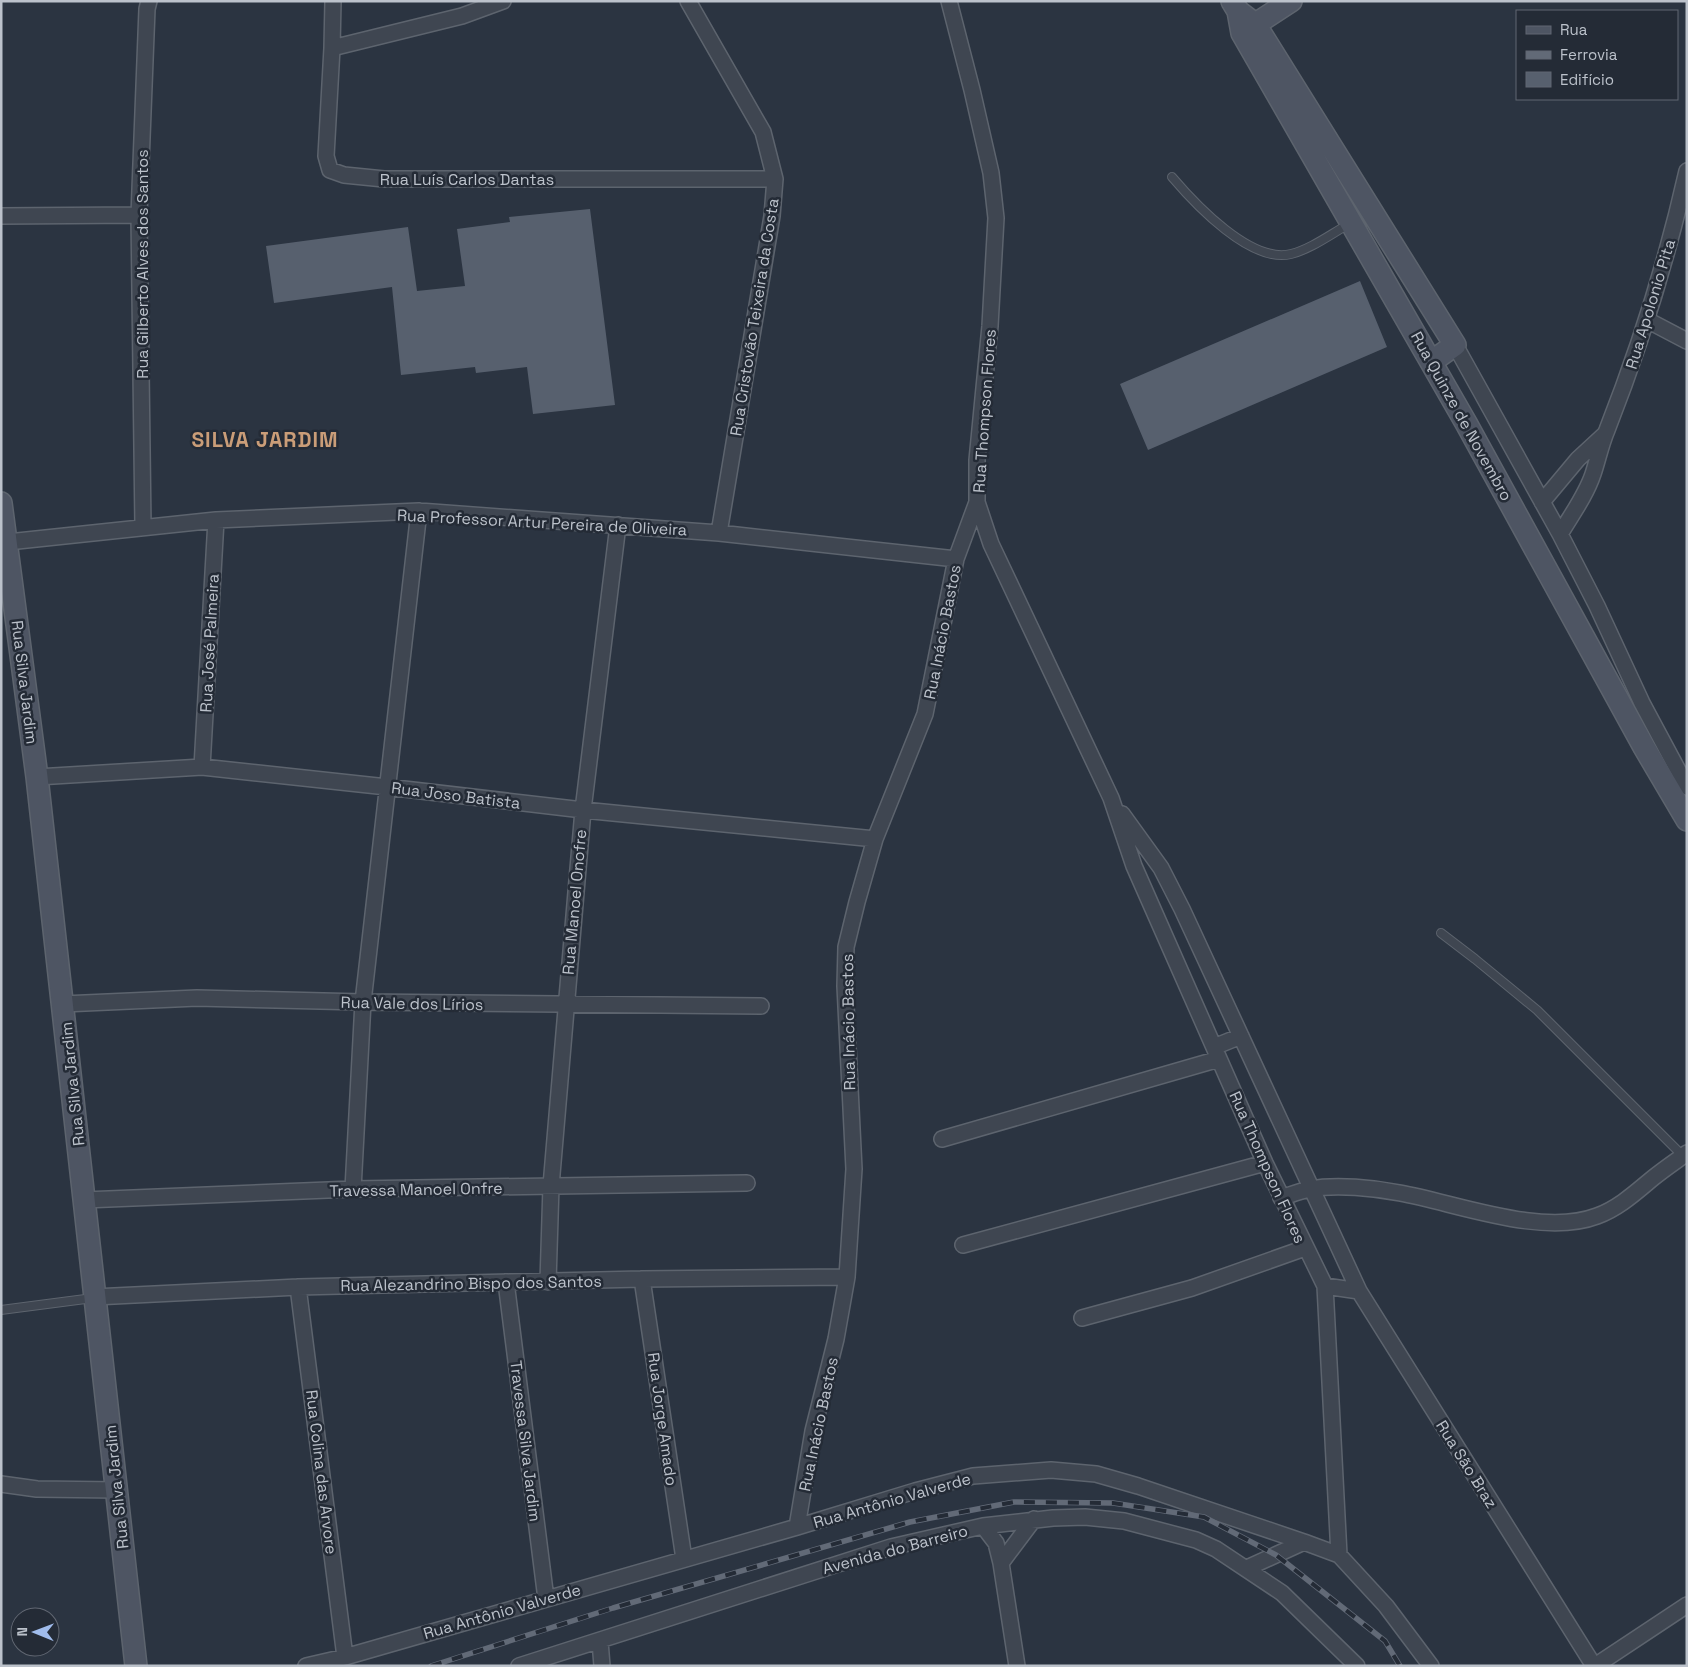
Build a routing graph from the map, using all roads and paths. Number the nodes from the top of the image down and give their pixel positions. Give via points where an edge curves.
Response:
1 (149, 1) edge
2 (333, 1) edge
3 (503, 1) edge
4 (688, 1) edge
5 (949, 1) edge
6 (1291, 1) edge
7 (1235, 6) edge
8 (1249, 28) junction
9 (332, 48) junction
10 (1687, 171) edge
11 (1172, 177) dead end
12 (775, 179) junction
13 (1, 216) edge
14 (140, 216) junction
15 (1352, 222) junction
16 (1403, 261) junction
17 (1382, 275) junction
18 (1647, 320) junction
19 (1687, 341) edge
20 (1455, 345) junction
21 (1432, 362) junction
22 (1605, 434) junction
23 (977, 502) junction
24 (1542, 502) junction
25 (1, 503) edge
26 (419, 511) junction
27 (216, 520) junction
28 (618, 525) junction
29 (143, 527) junction
30 (719, 533) junction
31 (1560, 534) junction
32 (8, 542) junction
33 (956, 560) junction
34 (202, 767) junction
35 (37, 777) junction
36 (387, 787) junction
37 (1687, 787) edge
38 (1110, 798) junction
39 (583, 810) junction
40 (1687, 820) edge
41 (875, 839) junction
42 (1440, 933) dead end
43 (363, 1002) junction
44 (63, 1004) junction
45 (565, 1004) junction
46 (761, 1006) dead end
47 (1241, 1036) junction
48 (1216, 1053) junction
49 (942, 1139) dead end
50 (1685, 1154) edge
51 (1265, 1163) junction
52 (747, 1183) dead end
53 (551, 1186) junction
54 (353, 1189) junction
55 (1311, 1189) junction
56 (1281, 1198) junction
57 (84, 1200) junction
58 (963, 1245) dead end
59 (1305, 1248) junction
60 (848, 1277) junction
61 (642, 1279) junction
62 (506, 1282) junction
63 (548, 1282) junction
64 (1324, 1286) junction
65 (298, 1287) junction
66 (1359, 1291) junction
67 (94, 1297) junction
68 (1, 1310) edge
69 (1082, 1318) dead end
70 (1, 1484) edge
71 (117, 1490) junction
72 (1034, 1519) junction
73 (983, 1526) junction
74 (797, 1527) junction
75 (1304, 1542) junction
76 (1339, 1555) junction
77 (684, 1559) junction
78 (1001, 1563) junction
79 (1247, 1568) junction
80 (546, 1599) junction
81 (1687, 1605) edge
82 (600, 1641) junction
83 (345, 1656) junction
84 (136, 1666) edge
85 (306, 1666) edge
86 (519, 1666) edge
87 (602, 1666) edge
88 (1017, 1666) edge
89 (1357, 1666) edge
90 (1431, 1666) edge
91 (1594, 1666) edge

1 - 14 street, Rua Gilberto Alves dos Santos
2 - 9 street, Rua Luís Carlos Dantas
3 - 9 street via 462,16
4 - 12 street, Rua Cristovão Teixeira da Costa via 763,132
5 - 23 street, Rua Thompson Flores via 991,173 996,218
6 - 8 main road
7 - 8 main road, Rua Quinze de Novembro
8 - 15 main road, Rua Quinze de Novembro
8 - 16 main road, Rua Quinze de Novembro
9 - 12 street, Rua Luís Carlos Dantas via 326,156 330,170 344,175 384,179
10 - 18 street, Rua Apolonio Pita
11 - 15 lane via 1206,214 1249,245 1280,256 1307,248
12 - 30 street, Rua Cristovão Teixeira da Costa via 772,216
13 - 14 street
14 - 29 street, Rua Gilberto Alves dos Santos
15 - 17 main road, Rua Quinze de Novembro
16 - 17 main road
16 - 20 main road, Rua Quinze de Novembro
17 - 21 main road, Rua Quinze de Novembro
18 - 19 street
18 - 22 street, Rua Apolonio Pita
20 - 21 main road
20 - 24 street
21 - 40 main road, Rua Quinze de Novembro
22 - 24 street, Rua Apolonio Pita via 1578,459
22 - 31 street, Rua Apolonio Pita via 1593,475
23 - 33 street, Rua Inácio Bastos
23 - 38 street, Rua Thompson Flores via 991,544
24 - 31 street
25 - 32 main road, Rua Silva Jardim
26 - 27 street, Rua Professor Artur Pereira de Oliveira
26 - 28 street, Rua Professor Artur Pereira de Oliveira
26 - 36 street
27 - 29 street, Rua Professor Artur Pereira de Oliveira
27 - 34 street, Rua José Palmeira
28 - 30 street, Rua Professor Artur Pereira de Oliveira
28 - 39 street, Rua Manoel Onofre
29 - 32 street, Rua Professor Artur Pereira de Oliveira
30 - 33 street, Rua Professor Artur Pereira de Oliveira
31 - 37 street via 1646,711
32 - 35 main road, Rua Silva Jardim
33 - 41 street, Rua Inácio Bastos via 925,714
34 - 35 street, Rua Joso Batista
34 - 36 street, Rua Joso Batista
35 - 44 main road, Rua Silva Jardim
36 - 39 street, Rua Joso Batista
36 - 43 street
38 - 47 street, Rua Thompson Flores via 1161,868
38 - 48 street, Rua Thompson Flores via 1134,866
39 - 41 street, Rua Joso Batista
39 - 45 street, Rua Manoel Onofre
41 - 60 street, Rua Inácio Bastos via 846,947 854,1169
42 - 50 lane via 1537,1010
43 - 44 street, Rua Vale dos Lírios via 197,998
43 - 45 street, Rua Vale dos Lírios
43 - 54 street
44 - 57 main road, Rua Silva Jardim
45 - 46 street, Rua Vale dos Lírios
45 - 53 street, Rua Manoel Onofre
47 - 48 street
47 - 55 street, Rua Thompson Flores
48 - 49 street
48 - 51 street, Rua Thompson Flores
50 - 55 street via 1612,1209 1597,1216 1559,1222 1516,1218 1373,1189
51 - 56 street, Rua Thompson Flores
51 - 58 street
52 - 53 street, Travessa Manoel Onfre
53 - 54 street, Travessa Manoel Onfre
53 - 63 street, Rua Manoel Onofre
54 - 57 street, Travessa Manoel Onfre
55 - 56 street
55 - 66 street, Rua Thompson Flores
56 - 59 street, Rua Thompson Flores
57 - 67 main road, Rua Silva Jardim
59 - 64 street, Rua Thompson Flores
59 - 69 street via 1192,1288
60 - 61 street, Rua Alezandrino Bispo dos Santos
60 - 74 street, Rua Inácio Bastos via 813,1432
61 - 63 street, Rua Alezandrino Bispo dos Santos
61 - 77 street, Rua Jorge Amado
62 - 63 street, Rua Alezandrino Bispo dos Santos
62 - 65 street, Rua Alezandrino Bispo dos Santos
62 - 80 street, Travessa Silva Jardim
64 - 66 street
64 - 76 street, Rua Thompson Flores
65 - 67 street, Rua Alezandrino Bispo dos Santos
65 - 83 street, Rua Colina das Arvore
66 - 91 street, Rua São Braz
67 - 68 lane
67 - 71 main road, Rua Silva Jardim
70 - 71 street via 37,1489
71 - 84 main road, Rua Silva Jardim
72 - 73 street, Avenida do Barreiro
72 - 78 street
72 - 79 street, Avenida do Barreiro via 1085,1517 1124,1521 1196,1540
73 - 78 street via 996,1543
73 - 82 street, Avenida do Barreiro via 891,1547
74 - 75 street, Rua Antônio Valverde via 974,1476 1052,1470 1096,1474
74 - 77 street, Rua Antônio Valverde
75 - 76 street, Rua Antônio Valverde
75 - 79 street
76 - 90 street, Rua Antônio Valverde via 1386,1606
77 - 80 street, Rua Antônio Valverde
78 - 88 street
79 - 89 street, Avenida do Barreiro via 1282,1593
80 - 83 street, Rua Antônio Valverde
81 - 91 street
82 - 86 street, Avenida do Barreiro
82 - 87 street
83 - 85 street, Rua Antônio Valverde

